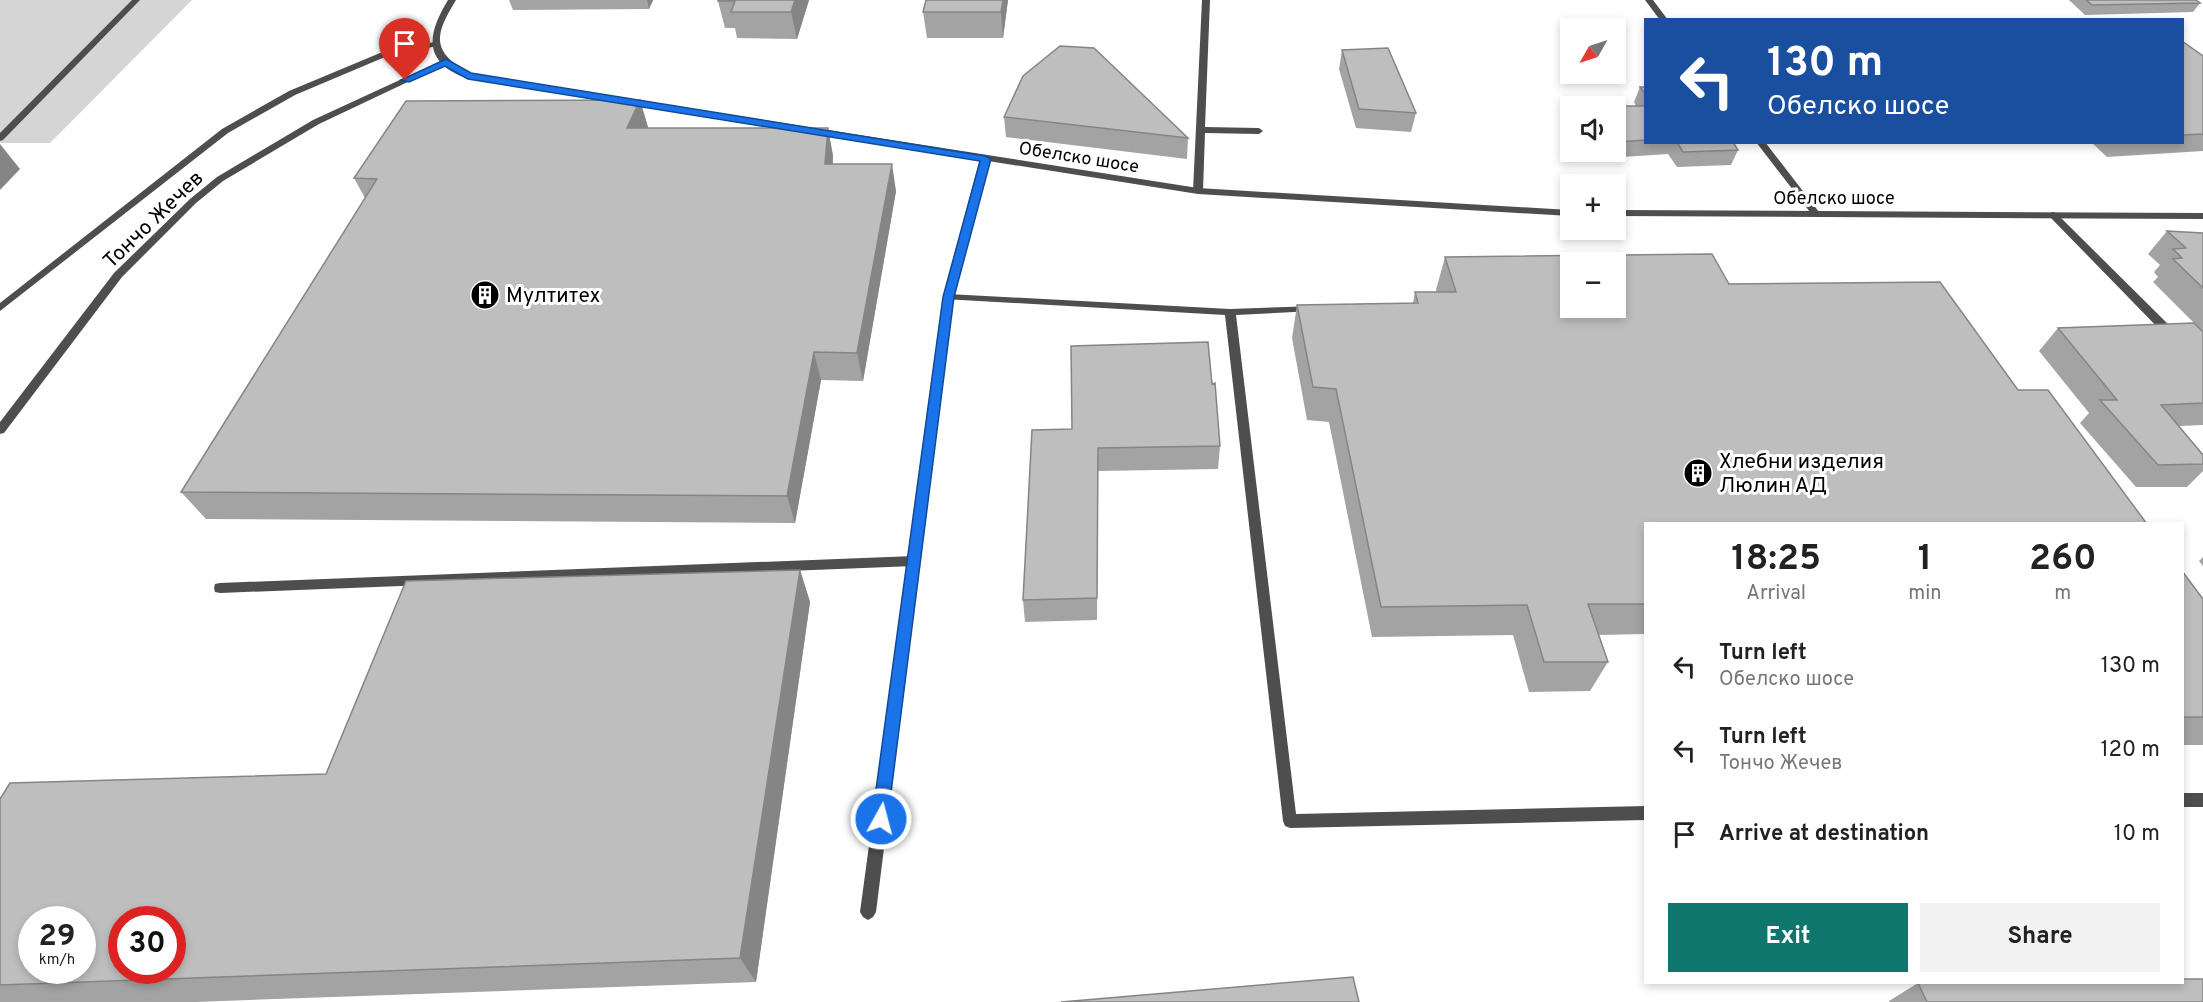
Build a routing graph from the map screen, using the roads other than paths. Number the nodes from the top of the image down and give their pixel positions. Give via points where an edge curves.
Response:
1 (136, 0) edge
2 (452, 0) edge
3 (1206, 0) edge
4 (1649, 0) edge
5 (1662, 18) edge
6 (434, 44) junction
7 (446, 62) junction
8 (1200, 130) junction
9 (1259, 132) dead end
10 (0, 138) edge
11 (1762, 144) edge
12 (985, 159) junction
13 (1198, 191) junction
14 (1560, 212) edge
15 (1626, 213) edge
16 (1816, 214) junction
17 (2053, 215) junction
18 (2203, 216) edge
19 (948, 297) junction
20 (0, 308) edge
21 (1326, 308) edge
22 (1230, 312) junction
23 (2178, 342) edge
24 (0, 430) edge
25 (914, 561) junction
26 (220, 588) dead end
27 (2184, 800) edge
28 (2203, 800) edge
29 (1644, 813) edge
30 (868, 912) dead end

1 - 10 street
2 - 6 street via 440,19
3 - 8 street
4 - 5 street
6 - 7 street, Обелско шосе
6 - 20 street via 383,55 292,93 225,131
7 - 12 street, Обелско шосе via 468,76
7 - 24 street, Тончо Жечев via 316,122 220,179 193,201 118,276
8 - 9 street
8 - 13 street
11 - 16 street
12 - 13 street, Обелско шосе
12 - 19 street
13 - 14 street, Обелско шосе
15 - 16 street, Обелско шосе
16 - 17 street, Обелско шосе
17 - 18 street, Обелско шосе
17 - 23 street
19 - 22 street
19 - 25 street
21 - 22 street
22 - 29 street via 1290,821
25 - 26 street
25 - 30 street
27 - 28 street

